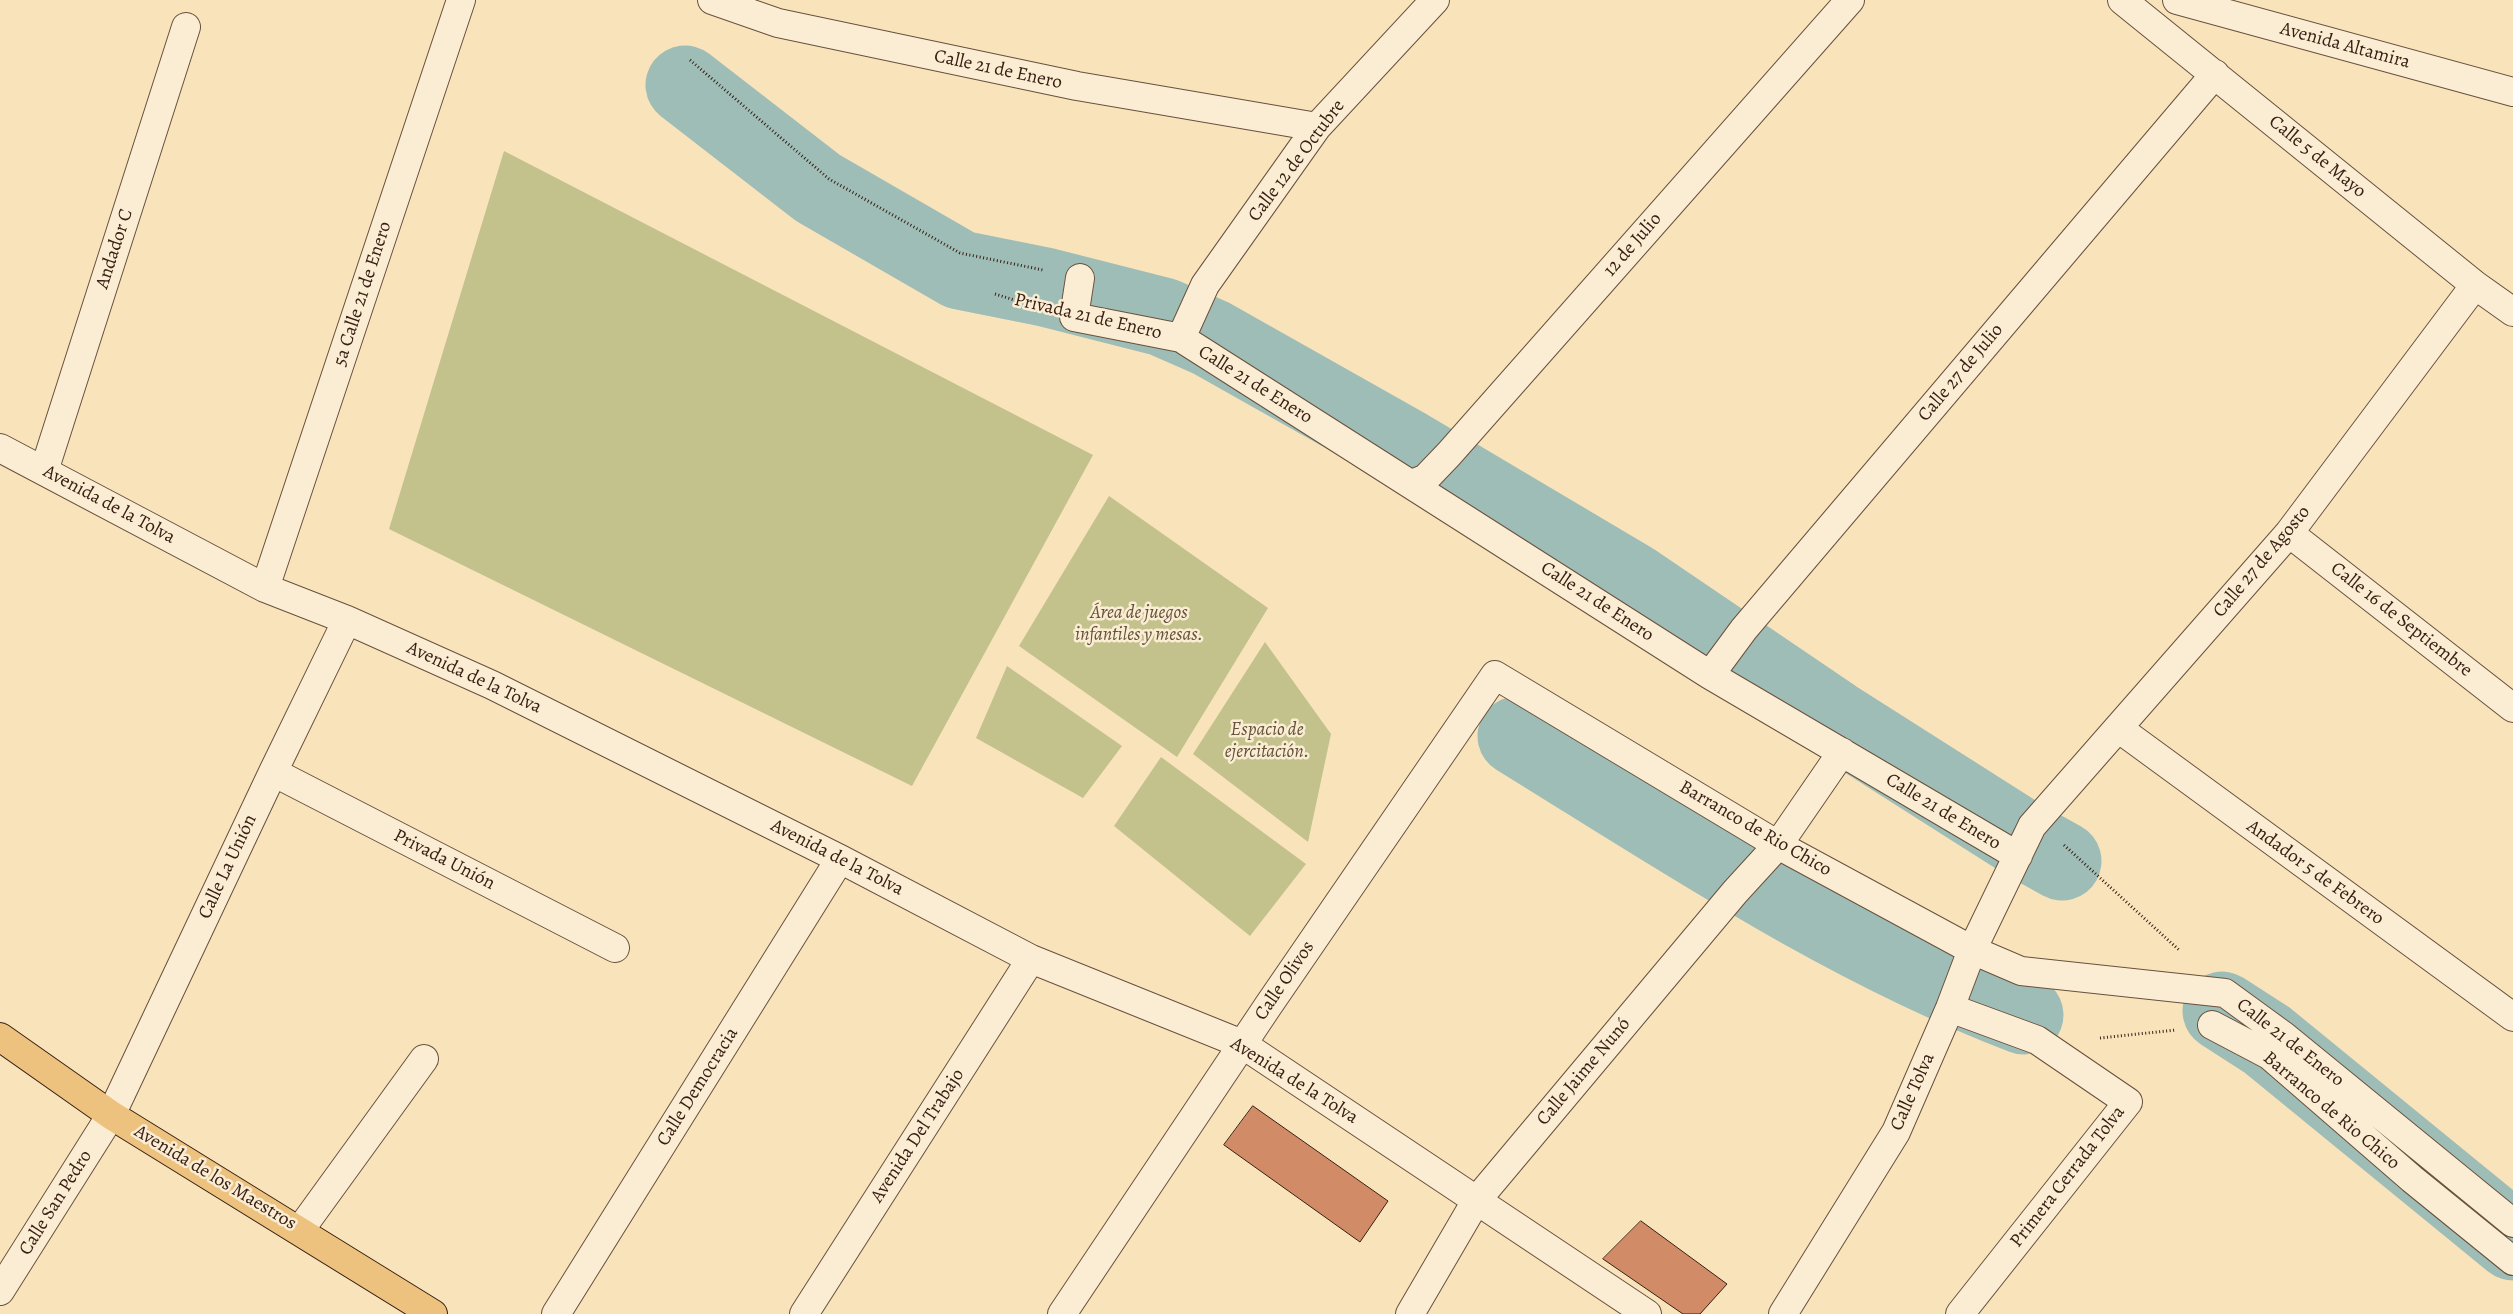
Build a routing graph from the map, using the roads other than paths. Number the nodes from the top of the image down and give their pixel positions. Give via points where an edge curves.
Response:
1 (461, 0) edge
2 (712, 0) edge
3 (1435, 0) edge
4 (1850, 0) edge
5 (2122, 0) edge
6 (2177, 0) edge
7 (186, 27) dead end
8 (2215, 74) junction
9 (2513, 92) edge
10 (1317, 127) junction
11 (1080, 278) road end
12 (2475, 285) junction
13 (2513, 312) edge
14 (1181, 338) junction
15 (0, 448) edge
16 (44, 471) junction
17 (1419, 481) junction
18 (2289, 533) junction
19 (265, 588) junction
20 (347, 620) junction
21 (1495, 675) joint
22 (1710, 675) junction
23 (2513, 708) edge
24 (2118, 728) junction
25 (1842, 752) junction
26 (272, 772) junction
27 (1770, 854) junction
28 (2018, 856) junction
29 (840, 859) junction
30 (615, 948) dead end
31 (1031, 959) junction
32 (1968, 959) junction
33 (2021, 971) joint
34 (1950, 1007) junction
35 (2513, 1017) edge
36 (2212, 1025) road end
37 (0, 1037) edge
38 (1242, 1044) junction
39 (2276, 1046) junction
40 (424, 1059) dead end
41 (111, 1116) junction
42 (1476, 1202) junction
43 (2513, 1223) edge
44 (300, 1230) junction
45 (2513, 1261) edge
46 (0, 1290) edge
47 (433, 1314) edge
48 (556, 1314) edge
49 (804, 1314) edge
50 (1062, 1314) edge
51 (1410, 1314) edge
52 (1647, 1314) edge
53 (1783, 1314) edge
54 (1960, 1314) edge

1 - 19 street, 5a Calle 21 de Enero
2 - 10 street, Calle 21 de Enero via 778,23 1077,86
3 - 10 street, Calle 12 de Octubre
4 - 17 street, 12 de Julio via 1449,454
5 - 8 street, Calle 5 de Mayo
6 - 9 street, Avenida Altamira
7 - 16 street, Andador C
8 - 12 street, Calle 5 de Mayo
8 - 22 street, Calle 27 de Julio via 1744,629
10 - 14 street, Calle 12 de Octubre via 1205,285
11 - 14 street, Privada 21 de Enero via 1074,317
12 - 13 street, Calle 5 de Mayo
12 - 18 street, Calle 27 de Agosto
14 - 17 street, Calle 21 de Enero
15 - 16 street, Avenida de la Tolva
16 - 19 street, Avenida de la Tolva
17 - 22 street, Calle 21 de Enero
18 - 23 street, Calle 16 de Septiembre
18 - 24 street, Calle 27 de Agosto
19 - 20 street, Avenida de la Tolva
20 - 26 street, Calle La Unión
20 - 29 street, Avenida de la Tolva via 492,685
21 - 27 street, Barranco de Rio Chico
21 - 38 street, Calle Olivos
22 - 25 street, Calle 21 de Enero
24 - 28 street, Calle 27 de Agosto via 2032,826
24 - 35 street, Andador 5 de Febrero
25 - 27 street, Calle Jaime Nunó
25 - 28 street, Calle 21 de Enero
26 - 30 street, Privada Unión
26 - 41 street, Calle La Unión
27 - 32 street, Barranco de Rio Chico
27 - 42 street, Calle Jaime Nunó
28 - 32 street, Calle Tolva
29 - 31 street, Avenida de la Tolva
29 - 48 street, Calle Democracia
31 - 38 street, Avenida de la Tolva
31 - 49 street, Avenida Del Trabajo
32 - 33 street, Barranco de Rio Chico
32 - 34 street, Calle Tolva
33 - 39 street, Calle 21 de Enero via 2225,994
34 - 53 street, Calle Tolva via 1896,1132
34 - 54 street, Primera Cerrada Tolva via 2037,1040 2128,1102
36 - 39 street, Barranco de Rio Chico
37 - 41 main road, Avenida de los Maestros
38 - 42 street, Avenida de la Tolva
38 - 50 street, Calle Olivos
39 - 43 street, Calle 21 de Enero
39 - 45 street, Barranco de Rio Chico via 2412,1179
40 - 44 street
41 - 44 main road, Avenida de los Maestros
41 - 46 street, Calle San Pedro
42 - 51 street, Calle Jaime Nunó
42 - 52 street, Avenida de la Tolva
44 - 47 main road, Avenida de los Maestros

